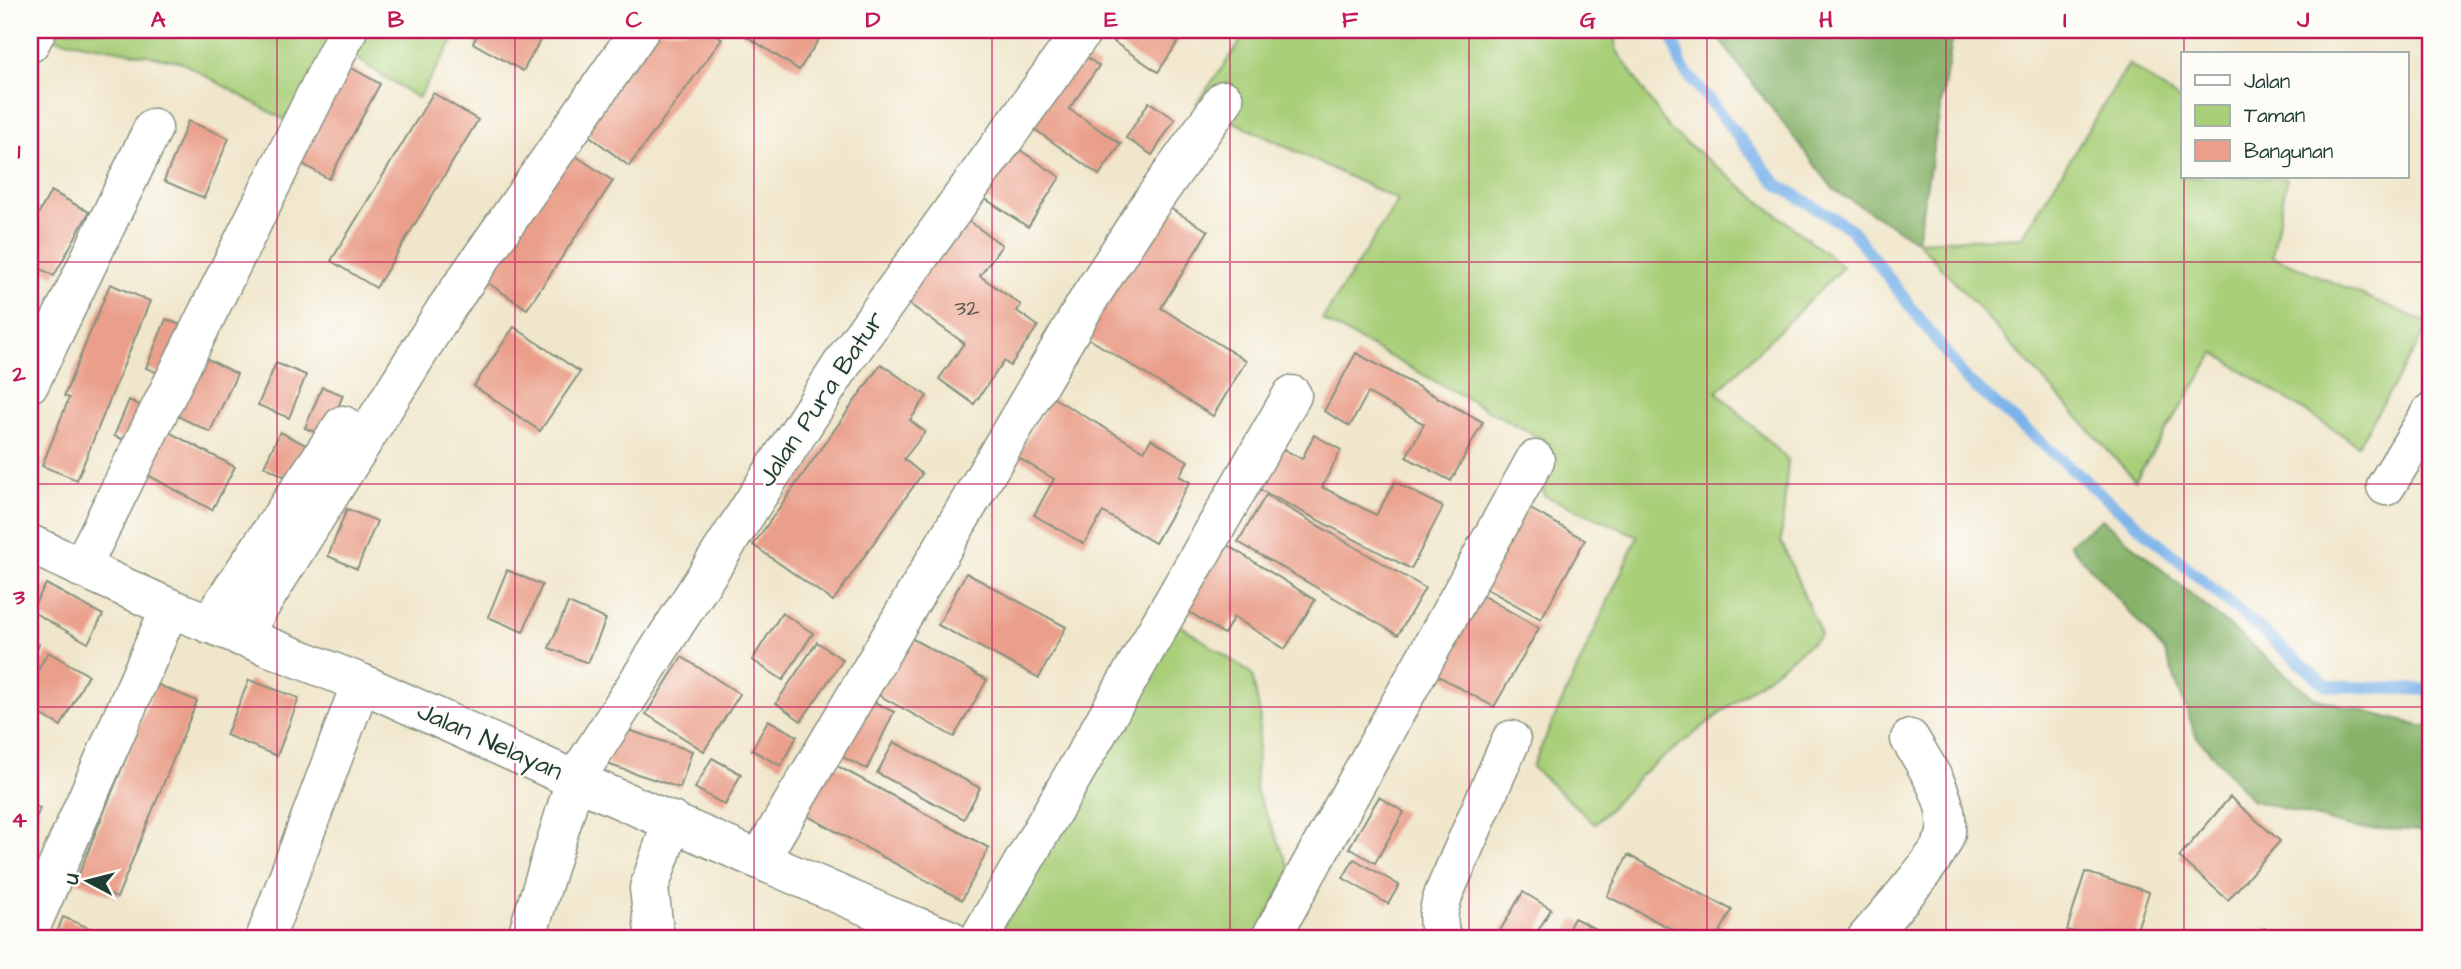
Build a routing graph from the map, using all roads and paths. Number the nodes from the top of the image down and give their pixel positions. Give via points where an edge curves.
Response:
1 (37, 30) edge
2 (348, 30) edge
3 (608, 30) edge
4 (640, 30) edge
5 (1083, 30) edge
6 (30, 43) edge
7 (1224, 100) dead end
8 (153, 128) dead end
9 (30, 383) edge
10 (1292, 395) dead end
11 (2431, 412) edge
12 (1535, 460) dead end
13 (2386, 486) dead end
14 (30, 544) edge
15 (81, 568) junction
16 (170, 608) junction
17 (225, 631) junction
18 (361, 684) junction
19 (1910, 739) dead end
20 (1511, 740) dead end
21 (575, 779) junction
22 (672, 821) junction
23 (760, 859) junction
24 (885, 928) edge
25 (30, 929) edge
26 (265, 939) edge
27 (526, 939) edge
28 (655, 939) edge
29 (949, 939) edge
30 (979, 939) edge
31 (1270, 939) edge
32 (1442, 939) edge
33 (1866, 939) edge

1 - 6 street
2 - 15 street
3 - 17 street
4 - 17 street
5 - 21 street, Jalan Pura Batur via 846,358
7 - 23 street via 1090,297
8 - 9 street
10 - 30 street
11 - 13 street
12 - 31 street
14 - 15 street, Jalan Nelayan
15 - 16 street, Jalan Nelayan
16 - 17 street, Jalan Nelayan
16 - 25 street
17 - 18 street, Jalan Nelayan
18 - 21 street, Jalan Nelayan
18 - 26 street
19 - 33 street via 1934,779 1945,813 1946,835 1926,867
20 - 32 street via 1438,910
21 - 22 street, Jalan Nelayan
21 - 27 street, Jalan Pura Batur
22 - 23 street, Jalan Nelayan
22 - 28 street via 649,888
23 - 24 street, Jalan Nelayan
24 - 29 street, Jalan Nelayan

